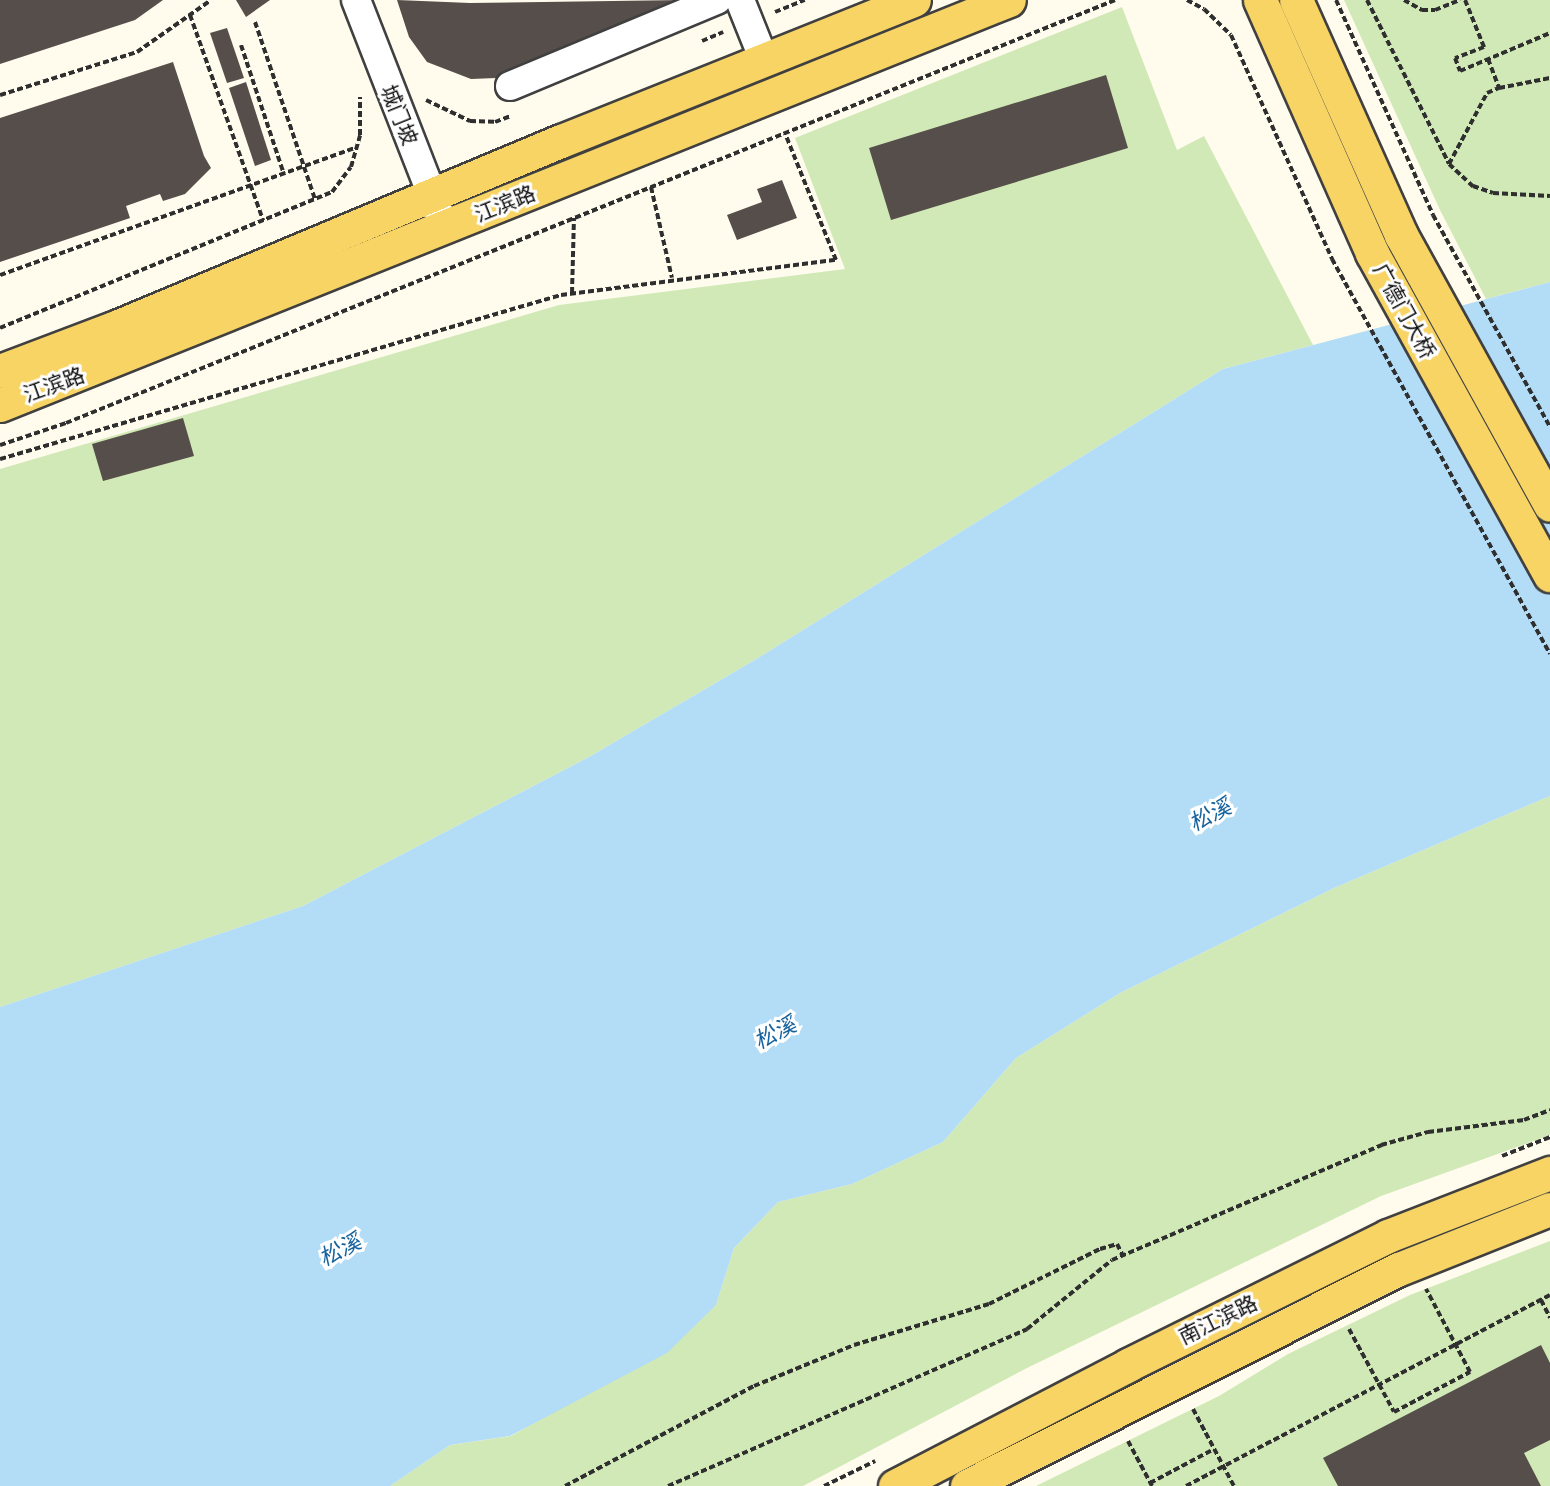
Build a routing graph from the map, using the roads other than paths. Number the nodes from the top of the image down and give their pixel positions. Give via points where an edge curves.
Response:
1 (356, 0) edge
2 (717, 0) edge
3 (740, 0) edge
4 (914, 0) edge
5 (1009, 0) edge
6 (1242, 0) edge
7 (1303, 11) edge
8 (1269, 21) edge
9 (764, 60) junction
10 (510, 86) dead end
11 (431, 195) junction
12 (444, 228) junction
13 (0, 371) edge
14 (0, 405) edge
15 (1550, 505) edge
16 (1550, 575) edge
17 (1550, 1173) edge
18 (1550, 1209) edge
19 (895, 1486) edge
20 (967, 1486) edge

1 - 11 street, 城门坡
2 - 10 street
3 - 9 street
4 - 9 main road, 江滨路
5 - 12 main road, 江滨路
6 - 8 street
7 - 15 main road, 广德门大桥 via 1401,235
8 - 16 main road, 广德门大桥 via 1372,253
9 - 11 main road, 江滨路
11 - 12 street, 城门坡
11 - 13 main road, 江滨路 via 116,327
12 - 14 main road, 江滨路
17 - 19 main road, 南江滨路 via 1388,1236
18 - 20 main road, 南江滨路 via 1399,1269

